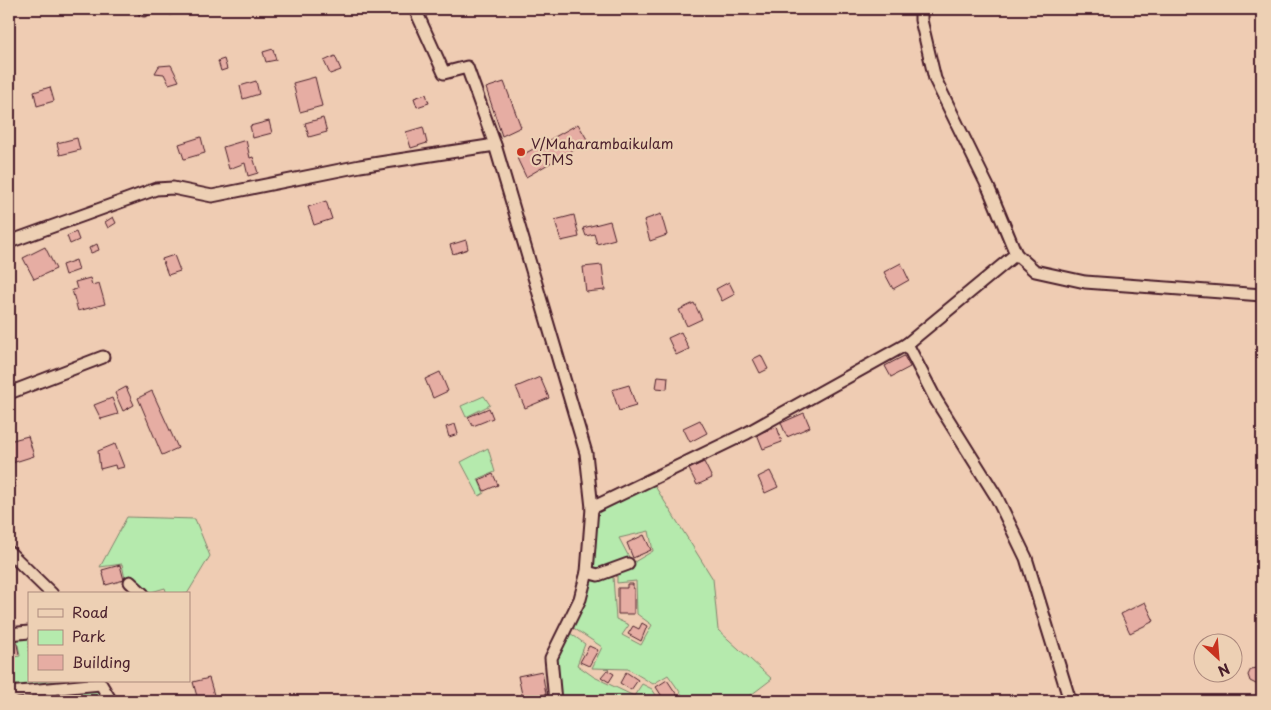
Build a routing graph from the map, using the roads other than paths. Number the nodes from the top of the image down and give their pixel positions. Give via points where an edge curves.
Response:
1 (415, 9) edge
2 (921, 9) edge
3 (495, 145) junction
4 (9, 242) edge
5 (1016, 254) junction
6 (1262, 295) edge
7 (907, 344) junction
8 (103, 356) dead end
9 (9, 393) edge
10 (592, 508) junction
11 (9, 552) edge
12 (628, 564) dead end
13 (587, 572) junction
14 (130, 582) dead end
15 (50, 592) edge
16 (141, 592) edge
17 (28, 632) edge
18 (9, 634) edge
19 (99, 682) edge
20 (9, 693) edge
21 (111, 701) edge
22 (555, 701) edge
23 (1070, 701) edge

1 - 3 street via 444,73 468,67
2 - 5 street via 935,79 989,189
3 - 4 street via 360,166 212,196 174,188 156,188
3 - 10 street via 586,454
5 - 6 street via 1035,271 1085,282
5 - 7 street
7 - 10 street via 747,433
7 - 23 street via 936,400 996,496 1026,558
8 - 9 street
10 - 13 street
11 - 15 street
12 - 13 street via 598,575
13 - 22 street via 580,599 551,658
14 - 16 street
17 - 18 street
19 - 20 street
19 - 21 street

